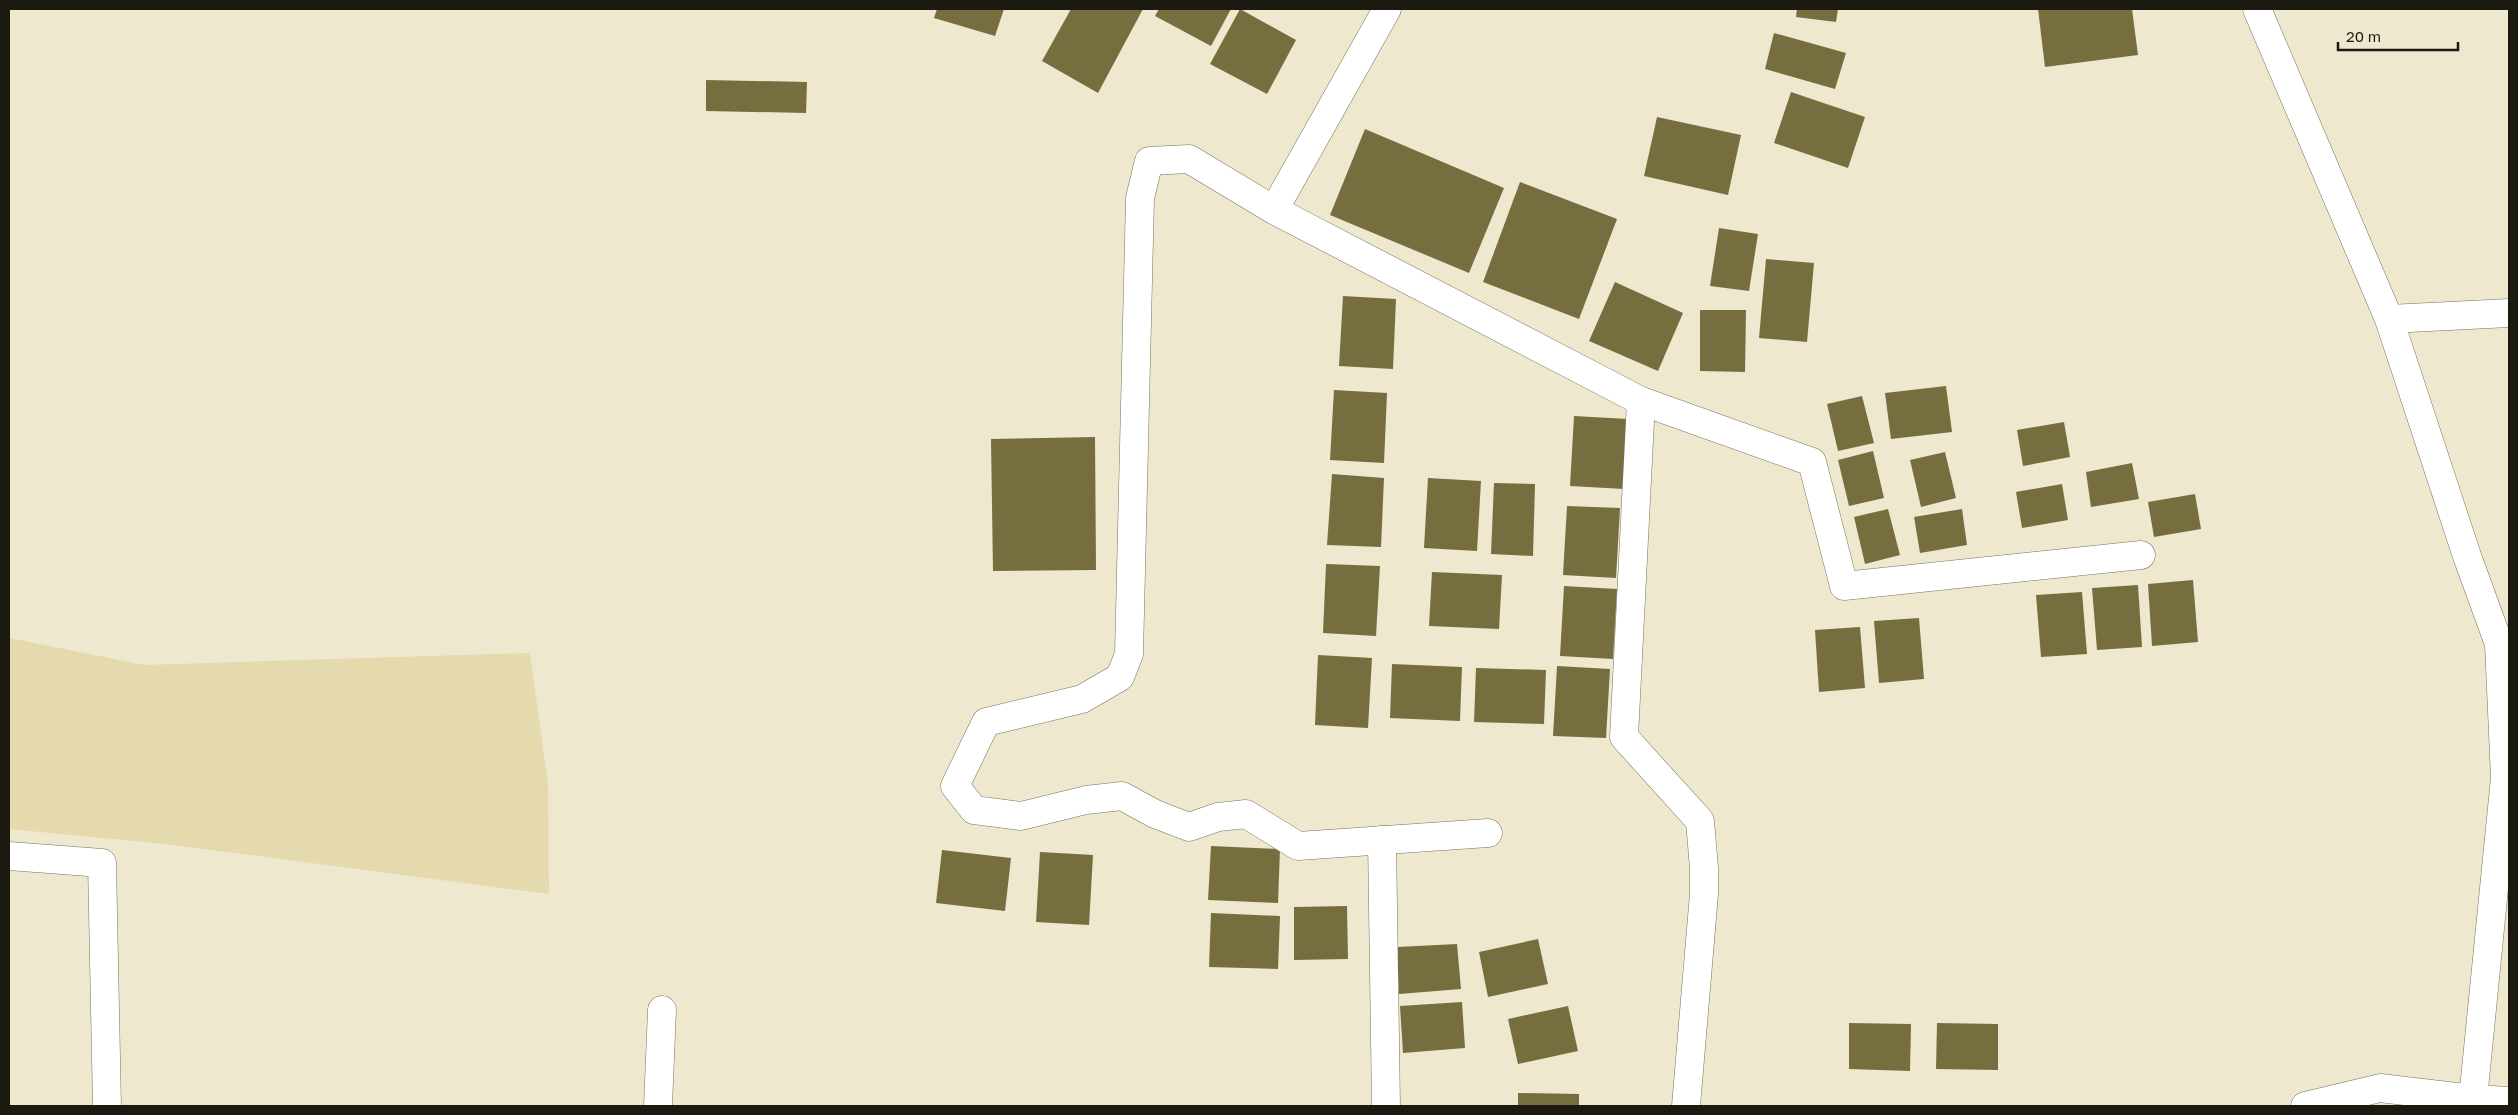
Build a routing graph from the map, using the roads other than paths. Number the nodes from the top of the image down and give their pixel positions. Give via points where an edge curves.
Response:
1 (1387, 9) edge
2 (2257, 9) edge
3 (1274, 210) junction
4 (2509, 313) edge
5 (2389, 319) junction
6 (1641, 401) junction
7 (2141, 555) dead end
8 (1488, 833) dead end
9 (1382, 840) junction
10 (9, 856) edge
11 (662, 1010) dead end
12 (2472, 1099) junction
13 (2509, 1101) edge
14 (107, 1106) edge
15 (658, 1106) edge
16 (1386, 1106) edge
17 (1686, 1106) edge
18 (2305, 1106) edge

1 - 3 street
2 - 5 street
3 - 6 street
3 - 9 street via 1189,159 1150,160 1140,198 1129,654 1120,677 1082,699 986,722 955,786 974,810 1021,816 1086,800 1122,796 1189,827 1218,817 1246,814 1298,846
4 - 5 street
5 - 12 street via 2499,644 2505,778
6 - 7 street via 1812,462 1844,586
6 - 17 street via 1624,737 1700,821 1704,894
8 - 9 street
9 - 16 street
10 - 14 street via 102,862
11 - 15 street
12 - 13 street
12 - 18 street via 2380,1088

